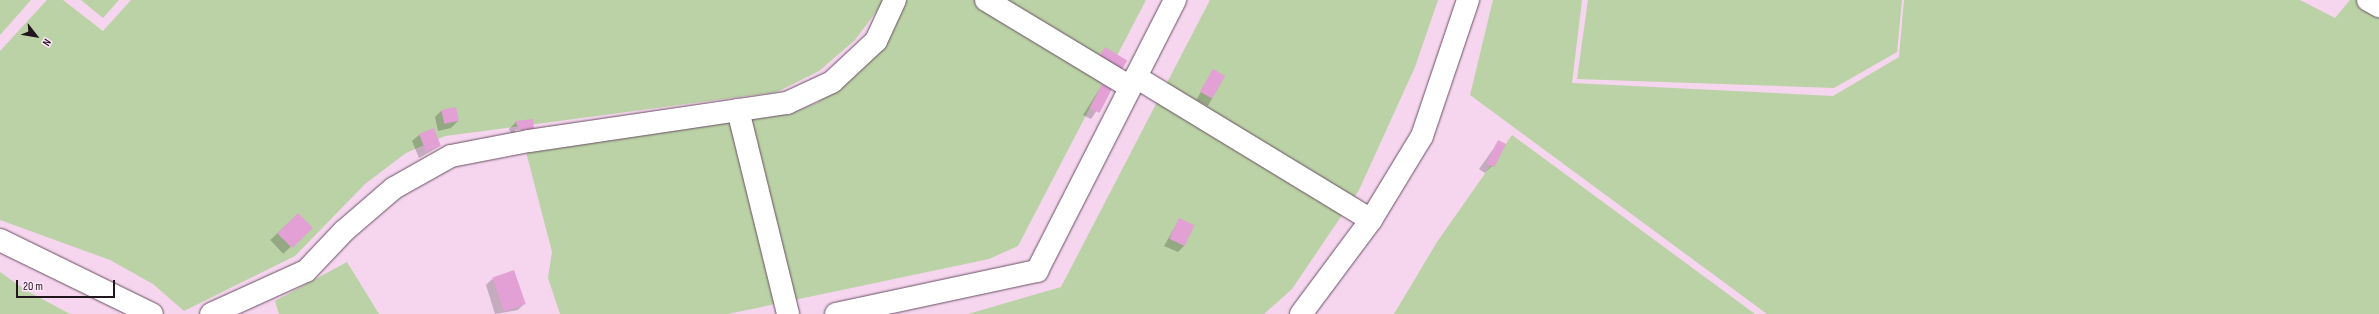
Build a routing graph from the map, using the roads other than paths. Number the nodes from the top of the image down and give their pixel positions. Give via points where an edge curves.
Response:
1 (895, 0) edge
2 (986, 0) edge
3 (1175, 0) edge
4 (1468, 0) edge
5 (1133, 82) junction
6 (738, 110) junction
7 (1372, 220) junction
8 (0, 240) edge
9 (152, 314) edge
10 (211, 314) edge
11 (788, 314) edge
12 (836, 314) edge
13 (1301, 314) edge

1 - 6 street via 876,41 832,82 787,103
2 - 5 street
3 - 5 street
4 - 7 street via 1422,136
5 - 7 street
5 - 12 street via 1037,271
6 - 10 street via 529,141 451,156 394,188 344,231 306,271
6 - 11 street
7 - 13 street
8 - 9 street

